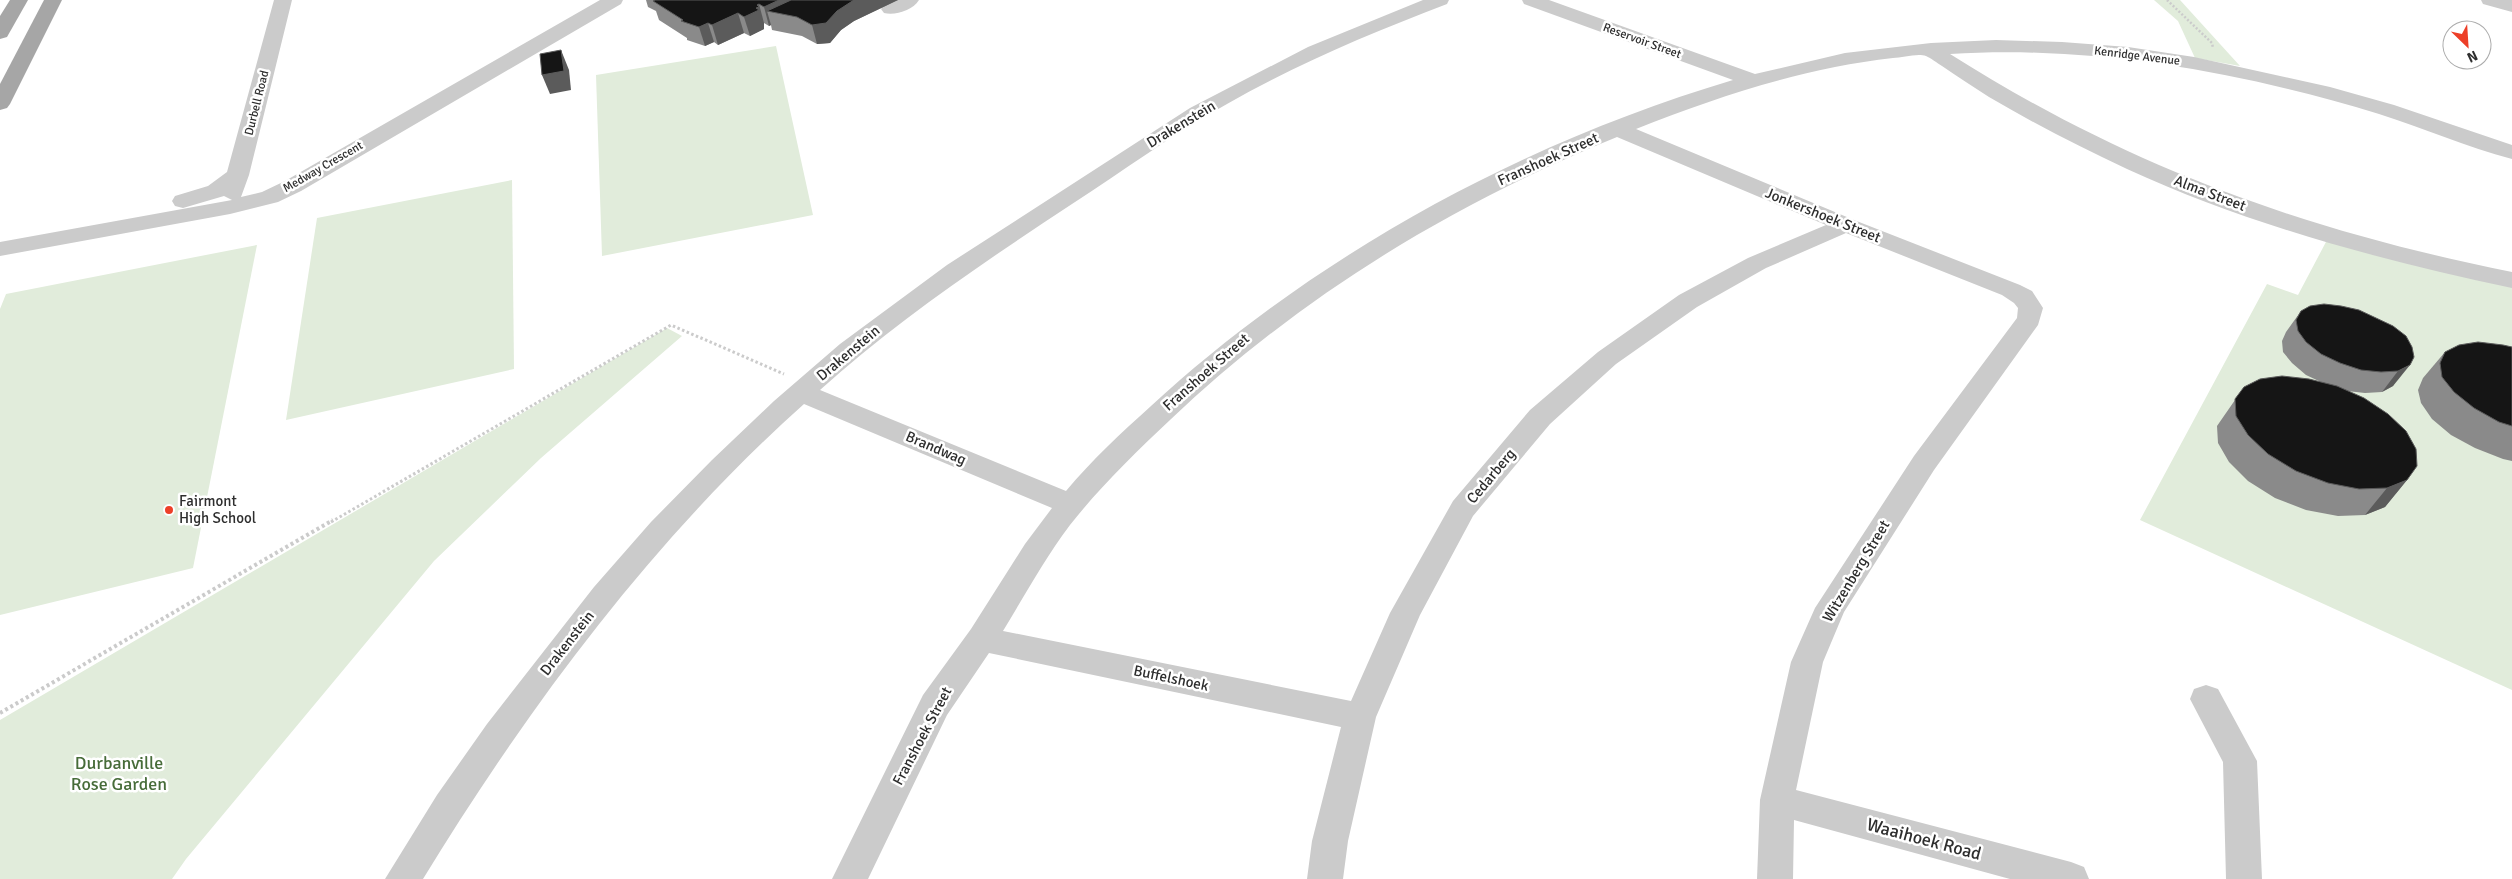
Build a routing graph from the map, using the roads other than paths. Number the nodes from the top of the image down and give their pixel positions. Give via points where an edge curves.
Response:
1 (19, 0) edge
2 (53, 0) edge
3 (614, 0) edge
4 (910, 0) edge
5 (1440, 0) edge
6 (1531, 0) edge
7 (2490, 0) edge
8 (289, 1) edge
9 (2512, 6) edge
10 (891, 9) dead end
11 (0, 33) edge
12 (1930, 50) junction
13 (1754, 81) junction
14 (0, 104) edge
15 (1617, 129) junction
16 (2512, 152) edge
17 (238, 176) junction
18 (230, 207) junction
19 (1846, 225) junction
20 (0, 234) edge
21 (0, 249) edge
22 (2512, 280) edge
23 (2028, 302) joint
24 (802, 393) junction
25 (1070, 504) junction
26 (982, 639) junction
27 (2206, 699) dead end
28 (1360, 717) junction
29 (1777, 800) junction
30 (403, 879) edge
31 (850, 879) edge
32 (1325, 879) edge
33 (1775, 879) edge
34 (2071, 879) edge
35 (2244, 879) edge

1 - 11 main road
2 - 14 main road
3 - 18 street, Medway Crescent via 293,186 270,197
4 - 10 street
5 - 24 street, Drakenstein via 1316,51 1240,88 1164,134 927,290 850,349
6 - 13 street, Reservoir Street
7 - 9 street
8 - 17 street, Durbell Road
12 - 13 street, Kenridge Avenue via 1830,62
12 - 16 street, Kenridge Avenue via 1998,46 2069,49 2219,68 2378,106
12 - 22 street, Alma Street via 2035,115 2178,182 2268,216 2368,247
13 - 15 street, Franshoek Street
15 - 19 street, Jonkershoek Street
15 - 25 street, Franshoek Street via 1464,198 1327,277 1255,330 1179,394
17 - 18 street, Durbell Road
17 - 20 street via 225,186 197,198
18 - 21 street, Medway Crescent
19 - 23 street, Jonkershoek Street via 2011,290
19 - 28 street, Cedarberg via 1757,263 1688,301 1606,358 1540,417 1463,509 1405,613
23 - 29 street, Witzenberg Street via 2032,314 2029,319 1924,463 1830,608 1808,662
24 - 25 street, Brandwag
24 - 30 street, Drakenstein via 734,453 589,614 520,702
25 - 26 street, Franshoek Street
26 - 28 street, Buffelshoek
26 - 31 street, Franshoek Street via 935,706
27 - 35 street via 2240,761
28 - 32 street, Cedarberg via 1330,840
29 - 33 street, Witzenberg Street
29 - 34 street, Waaihoek Road

